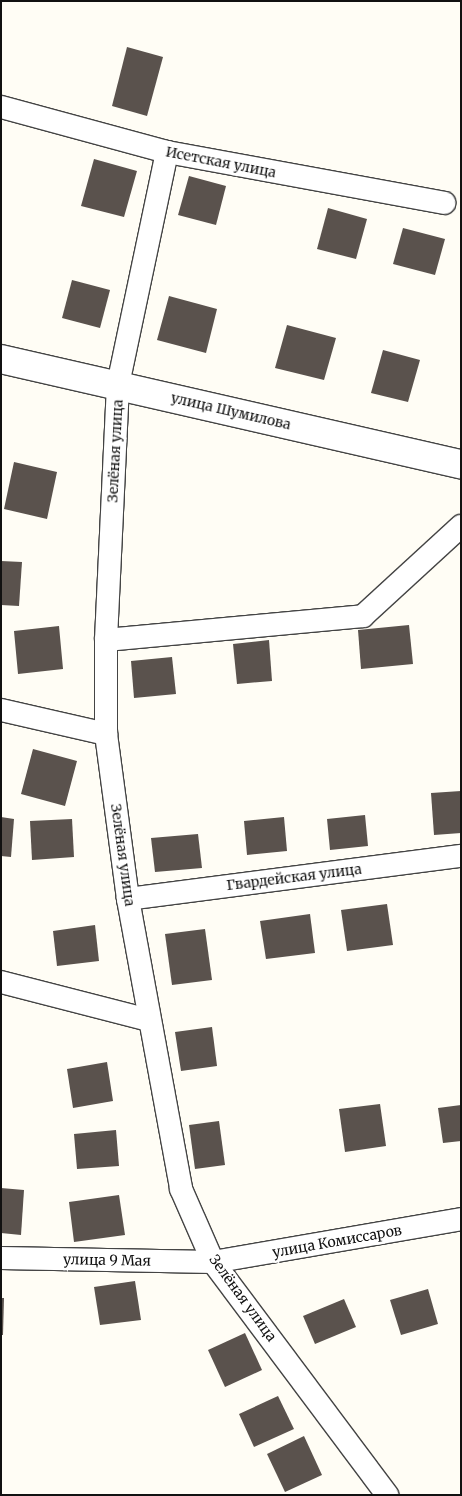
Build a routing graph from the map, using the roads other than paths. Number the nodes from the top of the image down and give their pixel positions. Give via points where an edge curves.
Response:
1 (1, 107) edge
2 (166, 152) junction
3 (444, 203) dead end
4 (1, 359) edge
5 (118, 385) junction
6 (461, 464) edge
7 (461, 526) edge
8 (106, 640) junction
9 (1, 710) edge
10 (106, 734) junction
11 (461, 856) edge
12 (128, 899) junction
13 (1, 982) edge
14 (149, 1020) junction
15 (461, 1219) edge
16 (1, 1258) edge
17 (213, 1262) junction
18 (387, 1495) edge

1 - 2 street, Исетская улица
2 - 3 street, Исетская улица
2 - 5 street, Зелёная улица
4 - 5 street, улица Шумилова
5 - 6 street, улица Шумилова
5 - 8 street, Зелёная улица
7 - 8 street via 363,616
8 - 10 street, Зелёная улица
9 - 10 street
10 - 12 street, Зелёная улица
11 - 12 street, Гвардейская улица
12 - 14 street, Зелёная улица
13 - 14 street
14 - 17 street, Зелёная улица via 181,1189
15 - 17 street, улица Комиссаров
16 - 17 street, улица 9 Мая
17 - 18 street, Зелёная улица

